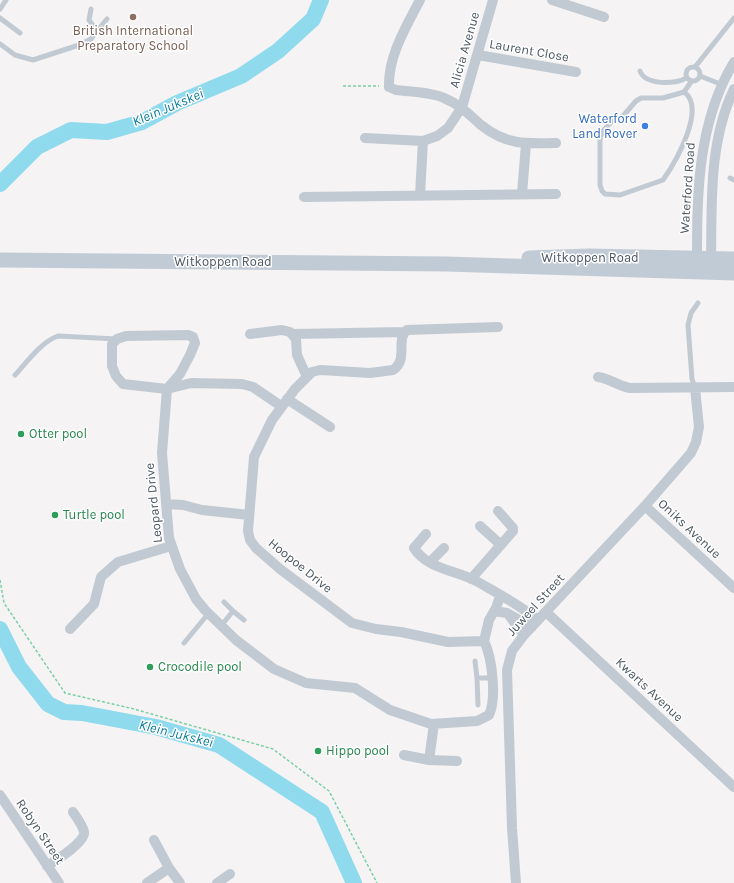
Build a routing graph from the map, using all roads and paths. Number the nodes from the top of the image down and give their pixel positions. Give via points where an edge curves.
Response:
1 (6, 0) edge
2 (420, 0) edge
3 (493, 0) edge
4 (552, 0) edge
5 (0, 9) edge
6 (92, 10) dead end
7 (604, 17) dead end
8 (0, 18) edge
9 (734, 18) edge
10 (107, 19) dead end
11 (97, 31) junction
12 (20, 33) dead end
13 (0, 44) edge
14 (478, 54) junction
15 (695, 67) junction
16 (733, 67) edge
17 (640, 71) dead end
18 (576, 72) dead end
19 (700, 76) junction
20 (689, 80) junction
21 (728, 82) edge
22 (343, 86) dead end
23 (389, 86) junction
24 (734, 89) edge
25 (684, 92) junction
26 (462, 107) junction
27 (365, 138) dead end
28 (423, 141) junction
29 (556, 143) dead end
30 (526, 144) junction
31 (522, 194) junction
32 (556, 194) dead end
33 (420, 195) junction
34 (304, 197) dead end
35 (734, 259) edge
36 (0, 260) edge
37 (704, 266) junction
38 (734, 273) edge
39 (698, 303) dead end
40 (498, 327) dead end
41 (404, 332) junction
42 (250, 334) dead end
43 (293, 334) junction
44 (121, 337) junction
45 (15, 375) dead end
46 (307, 377) junction
47 (598, 377) dead end
48 (695, 388) junction
49 (734, 388) edge
50 (167, 389) junction
51 (284, 402) junction
52 (330, 427) dead end
53 (166, 504) junction
54 (645, 506) junction
55 (498, 511) dead end
56 (249, 516) junction
57 (480, 526) dead end
58 (426, 534) dead end
59 (501, 545) junction
60 (171, 546) junction
61 (444, 548) dead end
62 (430, 562) junction
63 (471, 579) junction
64 (0, 580) edge
65 (734, 588) edge
66 (500, 596) junction
67 (224, 602) dead end
68 (233, 611) junction
69 (494, 611) junction
70 (507, 612) junction
71 (546, 612) junction
72 (208, 614) junction
73 (244, 620) dead end
74 (535, 623) junction
75 (220, 626) junction
76 (70, 629) dead end
77 (524, 635) junction
78 (484, 641) junction
79 (184, 643) dead end
80 (475, 661) dead end
81 (477, 678) junction
82 (491, 678) junction
83 (478, 705) dead end
84 (434, 724) junction
85 (404, 755) dead end
86 (429, 760) junction
87 (457, 761) dead end
88 (734, 787) edge
89 (0, 795) edge
90 (73, 812) dead end
91 (154, 840) dead end
92 (47, 866) junction
93 (169, 868) junction
94 (230, 874) dead end
95 (59, 883) edge
96 (147, 883) edge
97 (180, 883) edge
98 (217, 883) edge
99 (377, 883) edge
100 (516, 883) edge

1 - 5 lane
2 - 23 street via 396,50
3 - 14 street, Alicia Avenue
4 - 7 street
6 - 11 lane via 89,20
8 - 12 lane
9 - 15 lane
10 - 11 lane
11 - 13 lane via 90,39 79,44 33,60 15,55
14 - 18 street, Laurent Close
14 - 26 street, Alicia Avenue
15 - 19 lane
15 - 20 lane via 687,70
16 - 21 street, Waterford Road
17 - 20 lane via 646,79 676,83
19 - 20 lane via 697,81
19 - 21 lane
20 - 25 lane
21 - 37 street, Waterford Road via 710,117 702,147
22 - 23 path
23 - 26 street via 396,90 443,97
24 - 37 street, Waterford Road via 723,117 715,152
25 - 25 lane via 662,98 641,98 623,116 612,120 603,131 599,144 602,191 606,194 620,195 662,180 686,138 692,110 690,99
26 - 28 street, Alicia Avenue via 448,128 437,136
26 - 30 street via 498,136
27 - 28 street
28 - 33 street
29 - 30 street
30 - 31 street
31 - 32 street
31 - 33 street
33 - 34 street
35 - 37 main road, Witkoppen Road
36 - 37 main road, Witkoppen Road via 446,264 584,256
37 - 38 main road, Witkoppen Road
39 - 48 lane via 691,313 688,325 691,373
40 - 41 street via 416,329
41 - 43 street
41 - 46 street, Hoopoe Drive via 401,360 396,367 387,372 320,370 312,372
42 - 43 street via 282,330
43 - 46 street via 297,355
44 - 45 lane via 58,336 43,345
44 - 50 street via 112,344 111,361 119,381 129,385
44 - 50 street via 193,337 195,343 190,355 180,374
46 - 51 street, Hoopoe Drive
47 - 48 street via 630,388
48 - 49 street
48 - 54 street, Juweel Street via 699,427 694,449
50 - 51 street via 190,383 242,384
50 - 53 street, Leopard Drive via 162,453
51 - 52 street
51 - 56 street, Hoopoe Drive via 254,457
53 - 56 street
53 - 60 street, Leopard Drive
54 - 65 street, Oniks Avenue
54 - 71 street, Juweel Street
55 - 59 street via 513,530
56 - 78 street, Hoopoe Drive via 249,537 256,548 352,623 448,642
57 - 59 street
58 - 62 street via 414,548
59 - 63 street
60 - 72 street, Leopard Drive via 185,581
60 - 76 street via 118,562 101,577 94,604
61 - 62 street
62 - 63 street via 443,570
63 - 66 street
64 - 99 path via 4,603 65,693 273,748 329,791
66 - 69 street
66 - 74 street via 515,602
67 - 68 lane
68 - 73 lane
68 - 75 lane
69 - 70 street
69 - 78 street
70 - 74 street
70 - 77 street
71 - 74 street, Juweel Street
71 - 88 street, Kwarts Avenue
72 - 75 street, Leopard Drive
72 - 79 lane
74 - 77 street, Juweel Street
75 - 84 street, Leopard Drive via 274,669 293,678 311,684 355,688 390,710
77 - 100 street, Juweel Street via 512,651 507,670
78 - 82 street via 490,659
80 - 81 lane
81 - 82 lane
81 - 83 lane
82 - 84 street, Leopard Drive via 492,705 486,718
84 - 86 street
85 - 86 street
86 - 87 street
89 - 92 street, Robyn Street
90 - 92 street via 84,832 83,838
91 - 93 street
92 - 95 street, Robyn Street
93 - 96 street
93 - 97 street
94 - 98 street

